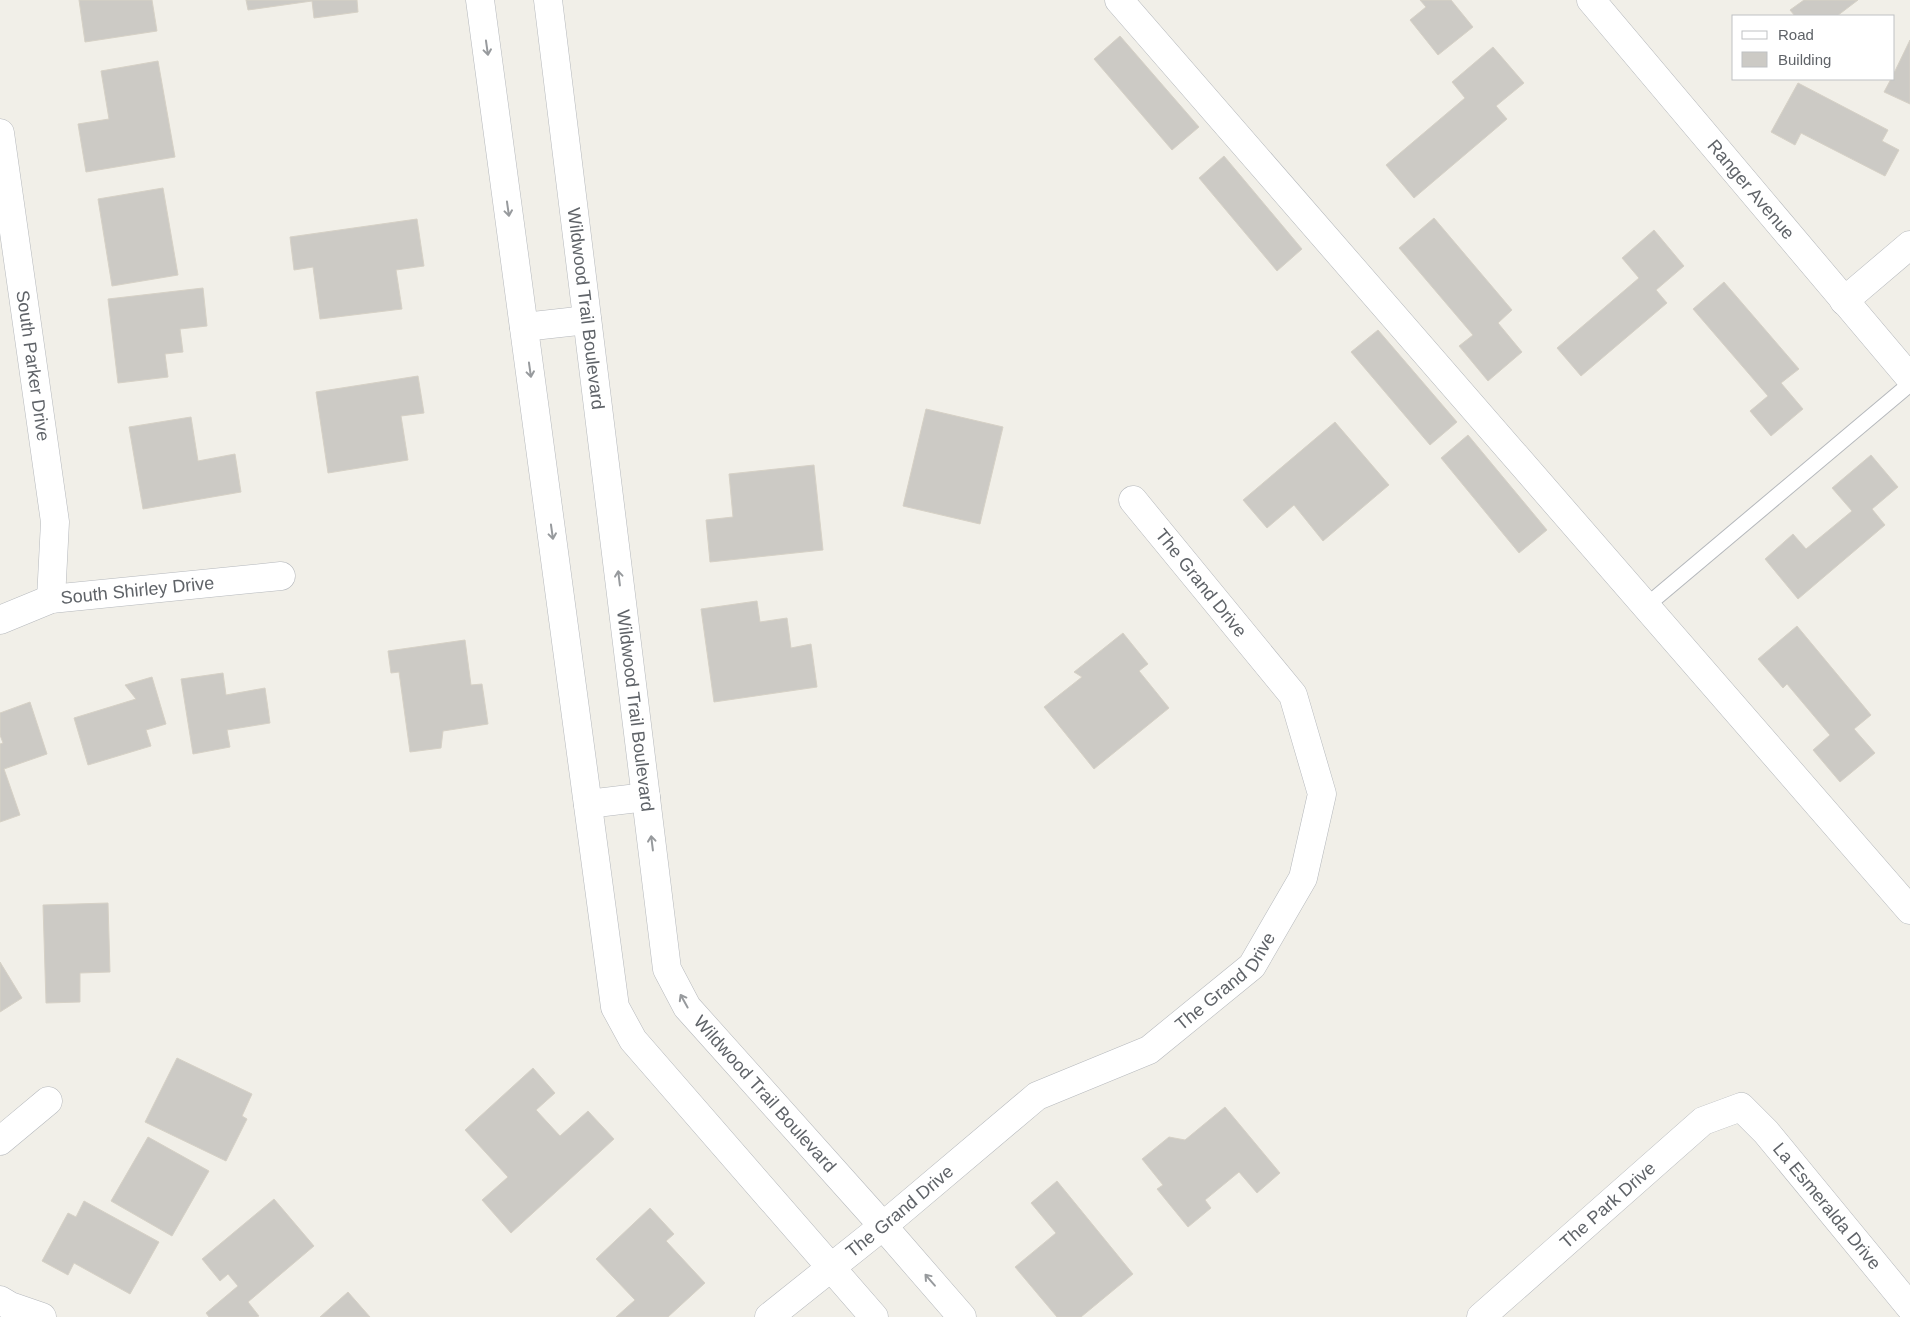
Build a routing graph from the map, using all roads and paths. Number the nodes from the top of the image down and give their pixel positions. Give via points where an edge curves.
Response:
1 (480, 0) edge
2 (548, 0) edge
3 (1119, 0) edge
4 (1591, 0) edge
5 (0, 133) edge
6 (1910, 245) edge
7 (1844, 301) junction
8 (587, 320) junction
9 (524, 327) junction
10 (1910, 378) edge
11 (1910, 384) edge
12 (1133, 500) dead end
13 (280, 576) dead end
14 (51, 599) junction
15 (1646, 606) junction
16 (0, 620) edge
17 (646, 797) junction
18 (588, 804) junction
19 (1910, 910) edge
20 (48, 1101) dead end
21 (1741, 1108) joint
22 (0, 1141) edge
23 (884, 1226) junction
24 (831, 1268) junction
25 (0, 1300) edge
26 (1910, 1307) edge
27 (42, 1317) edge
28 (769, 1317) edge
29 (874, 1317) edge
30 (962, 1317) edge
31 (1481, 1317) edge

1 -> 9 street
2 - 8 street, Wildwood Trail Boulevard
3 - 15 street
4 - 7 street, Ranger Avenue
5 - 14 street, South Parker Drive via 56,522
6 - 7 street
7 - 10 street, Ranger Avenue
8 - 9 street
17 -> 8 street, Wildwood Trail Boulevard
9 -> 18 street
11 - 15 lane
12 - 23 street, The Grand Drive via 1293,695 1322,794 1303,878 1252,966 1149,1050 1037,1096
13 - 14 street, South Shirley Drive
14 - 16 street, South Shirley Drive
15 - 19 street
17 - 18 street
23 -> 17 street, Wildwood Trail Boulevard via 687,1007 668,969
18 - 24 street via 615,1007 633,1040
20 - 22 street
21 - 26 street, La Esmeralda Drive via 1766,1132
21 - 31 street, The Park Drive via 1703,1121
23 - 24 street, The Grand Drive
30 -> 23 street, Wildwood Trail Boulevard
24 - 28 street, The Grand Drive
24 - 29 street
25 - 27 street

